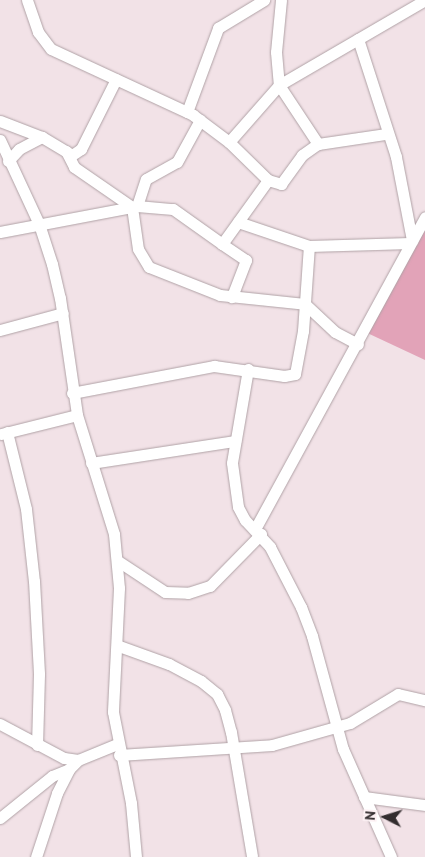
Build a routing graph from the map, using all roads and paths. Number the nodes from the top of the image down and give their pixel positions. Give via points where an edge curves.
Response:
1 (27, 0) edge
2 (264, 0) edge
3 (281, 0) edge
4 (425, 0) edge
5 (358, 39) junction
6 (116, 79) junction
7 (279, 85) junction
8 (187, 112) junction
9 (200, 120) junction
10 (0, 121) edge
11 (386, 134) junction
12 (42, 137) junction
13 (0, 140) edge
14 (229, 142) junction
15 (318, 144) junction
16 (66, 151) junction
17 (8, 161) junction
18 (268, 180) junction
19 (134, 207) junction
20 (425, 217) edge
21 (238, 222) junction
22 (39, 224) junction
23 (0, 232) edge
24 (411, 242) junction
25 (222, 244) junction
26 (309, 246) junction
27 (232, 298) junction
28 (305, 304) junction
29 (62, 313) junction
30 (0, 330) edge
31 (358, 344) junction
32 (248, 369) junction
33 (72, 393) junction
34 (77, 415) junction
35 (4, 433) edge
36 (235, 441) junction
37 (91, 463) junction
38 (258, 532) junction
39 (118, 561) junction
40 (119, 646) junction
41 (425, 700) edge
42 (0, 724) edge
43 (336, 726) junction
44 (36, 745) junction
45 (234, 748) junction
46 (118, 749) junction
47 (78, 760) junction
48 (68, 770) junction
49 (364, 797) junction
50 (425, 805) edge
51 (0, 818) edge
52 (252, 856) dead end
53 (36, 857) edge
54 (136, 857) edge
55 (391, 857) edge

1 - 6 street via 38,32 51,49
2 - 8 street via 218,28
3 - 7 street via 276,52
4 - 5 street
5 - 7 street
5 - 11 street
6 - 8 street
6 - 16 street via 87,142 72,155
7 - 14 street
7 - 15 street
8 - 9 street
9 - 14 street
9 - 19 street via 177,162 146,179
10 - 12 street
11 - 15 street
11 - 24 street via 396,157
12 - 16 street
12 - 17 street via 19,149
13 - 17 street
14 - 18 street
15 - 18 street via 302,155 281,184
16 - 19 street via 74,167
17 - 22 street
18 - 21 street
19 - 22 street
19 - 25 street via 173,209
19 - 27 street via 138,248 149,267 186,284
20 - 24 street
21 - 25 street
21 - 26 street
22 - 23 street
22 - 29 street
24 - 26 street
24 - 31 street
25 - 27 street via 246,260
26 - 28 street
27 - 28 street
28 - 31 street via 336,332
28 - 32 street via 295,374 284,376
29 - 30 street
29 - 33 street
31 - 38 street
32 - 33 street via 199,367
32 - 36 street
33 - 34 street
34 - 35 street
34 - 37 street
35 - 44 street via 26,509 34,581 39,674
36 - 37 street
36 - 38 street via 233,486 245,520
37 - 39 street via 109,512
38 - 39 street via 210,586 188,593 165,592
38 - 43 street via 293,589 312,636
39 - 40 street
40 - 45 street via 169,664 201,681 217,694 225,710
40 - 46 street via 113,695
41 - 43 street via 398,694 367,715
42 - 44 street
43 - 45 street via 286,742
43 - 49 street
44 - 47 street via 55,755
45 - 46 street
45 - 52 street
46 - 47 street
46 - 54 street via 131,803
47 - 48 street
48 - 51 street via 52,776
48 - 53 street via 50,808
49 - 50 street
49 - 55 street

